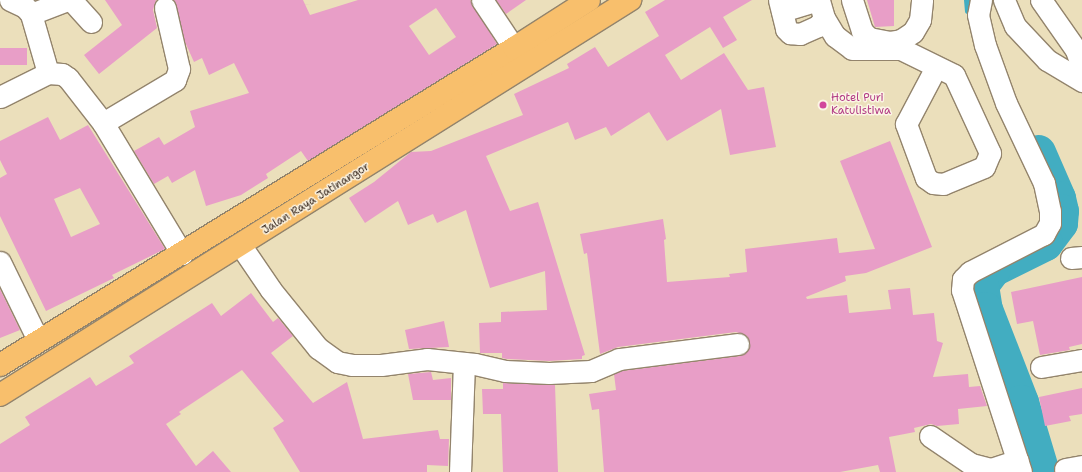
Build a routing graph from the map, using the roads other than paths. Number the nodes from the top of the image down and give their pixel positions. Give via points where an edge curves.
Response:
1 (10, 0) edge
2 (482, 0) edge
3 (589, 0) edge
4 (630, 0) edge
5 (852, 0) edge
6 (922, 0) edge
7 (981, 0) edge
8 (1004, 0) edge
9 (1041, 0) edge
10 (781, 5) edge
11 (820, 6) edge
12 (165, 8) dead end
13 (31, 14) junction
14 (91, 22) dead end
15 (514, 48) junction
16 (1082, 66) edge
17 (936, 67) junction
18 (48, 73) junction
19 (1082, 81) edge
20 (0, 97) edge
21 (103, 123) junction
22 (242, 246) junction
23 (182, 254) junction
24 (0, 262) edge
25 (38, 340) junction
26 (738, 344) dead end
27 (1082, 360) edge
28 (464, 363) junction
29 (0, 365) edge
30 (1041, 367) dead end
31 (0, 395) edge
32 (930, 436) dead end
33 (1020, 466) edge
34 (460, 472) edge

1 - 13 street
2 - 15 street
3 - 15 highway
4 - 22 highway, Jalan Raya Jatinangor
5 - 6 street via 862,31 869,38 889,42 901,40 913,32 920,20
7 - 33 street via 978,15 984,45 1006,103 1044,183 1050,211 1050,223 1044,234 970,272 963,279 962,290
8 - 19 street via 1015,26 1047,60
9 - 16 street via 1076,50
10 - 11 street
10 - 11 street via 786,29 800,34 818,26
11 - 17 street via 834,36 852,49 901,49
12 - 21 street via 179,69 176,80
13 - 14 street via 67,0 77,5
13 - 18 street
15 - 23 highway
17 - 17 street via 954,75 990,153 984,167 942,184 933,183 926,178 906,124
18 - 20 street
18 - 21 street via 62,74 68,78
21 - 23 street
22 - 28 street via 271,290 318,348 337,362 381,365 427,359
22 - 31 highway, Jalan Raya Jatinangor
23 - 25 highway
24 - 25 street
25 - 29 highway
26 - 28 street via 619,359 591,370 549,373 506,371
27 - 30 street
28 - 34 street
32 - 33 street via 971,464 991,469

